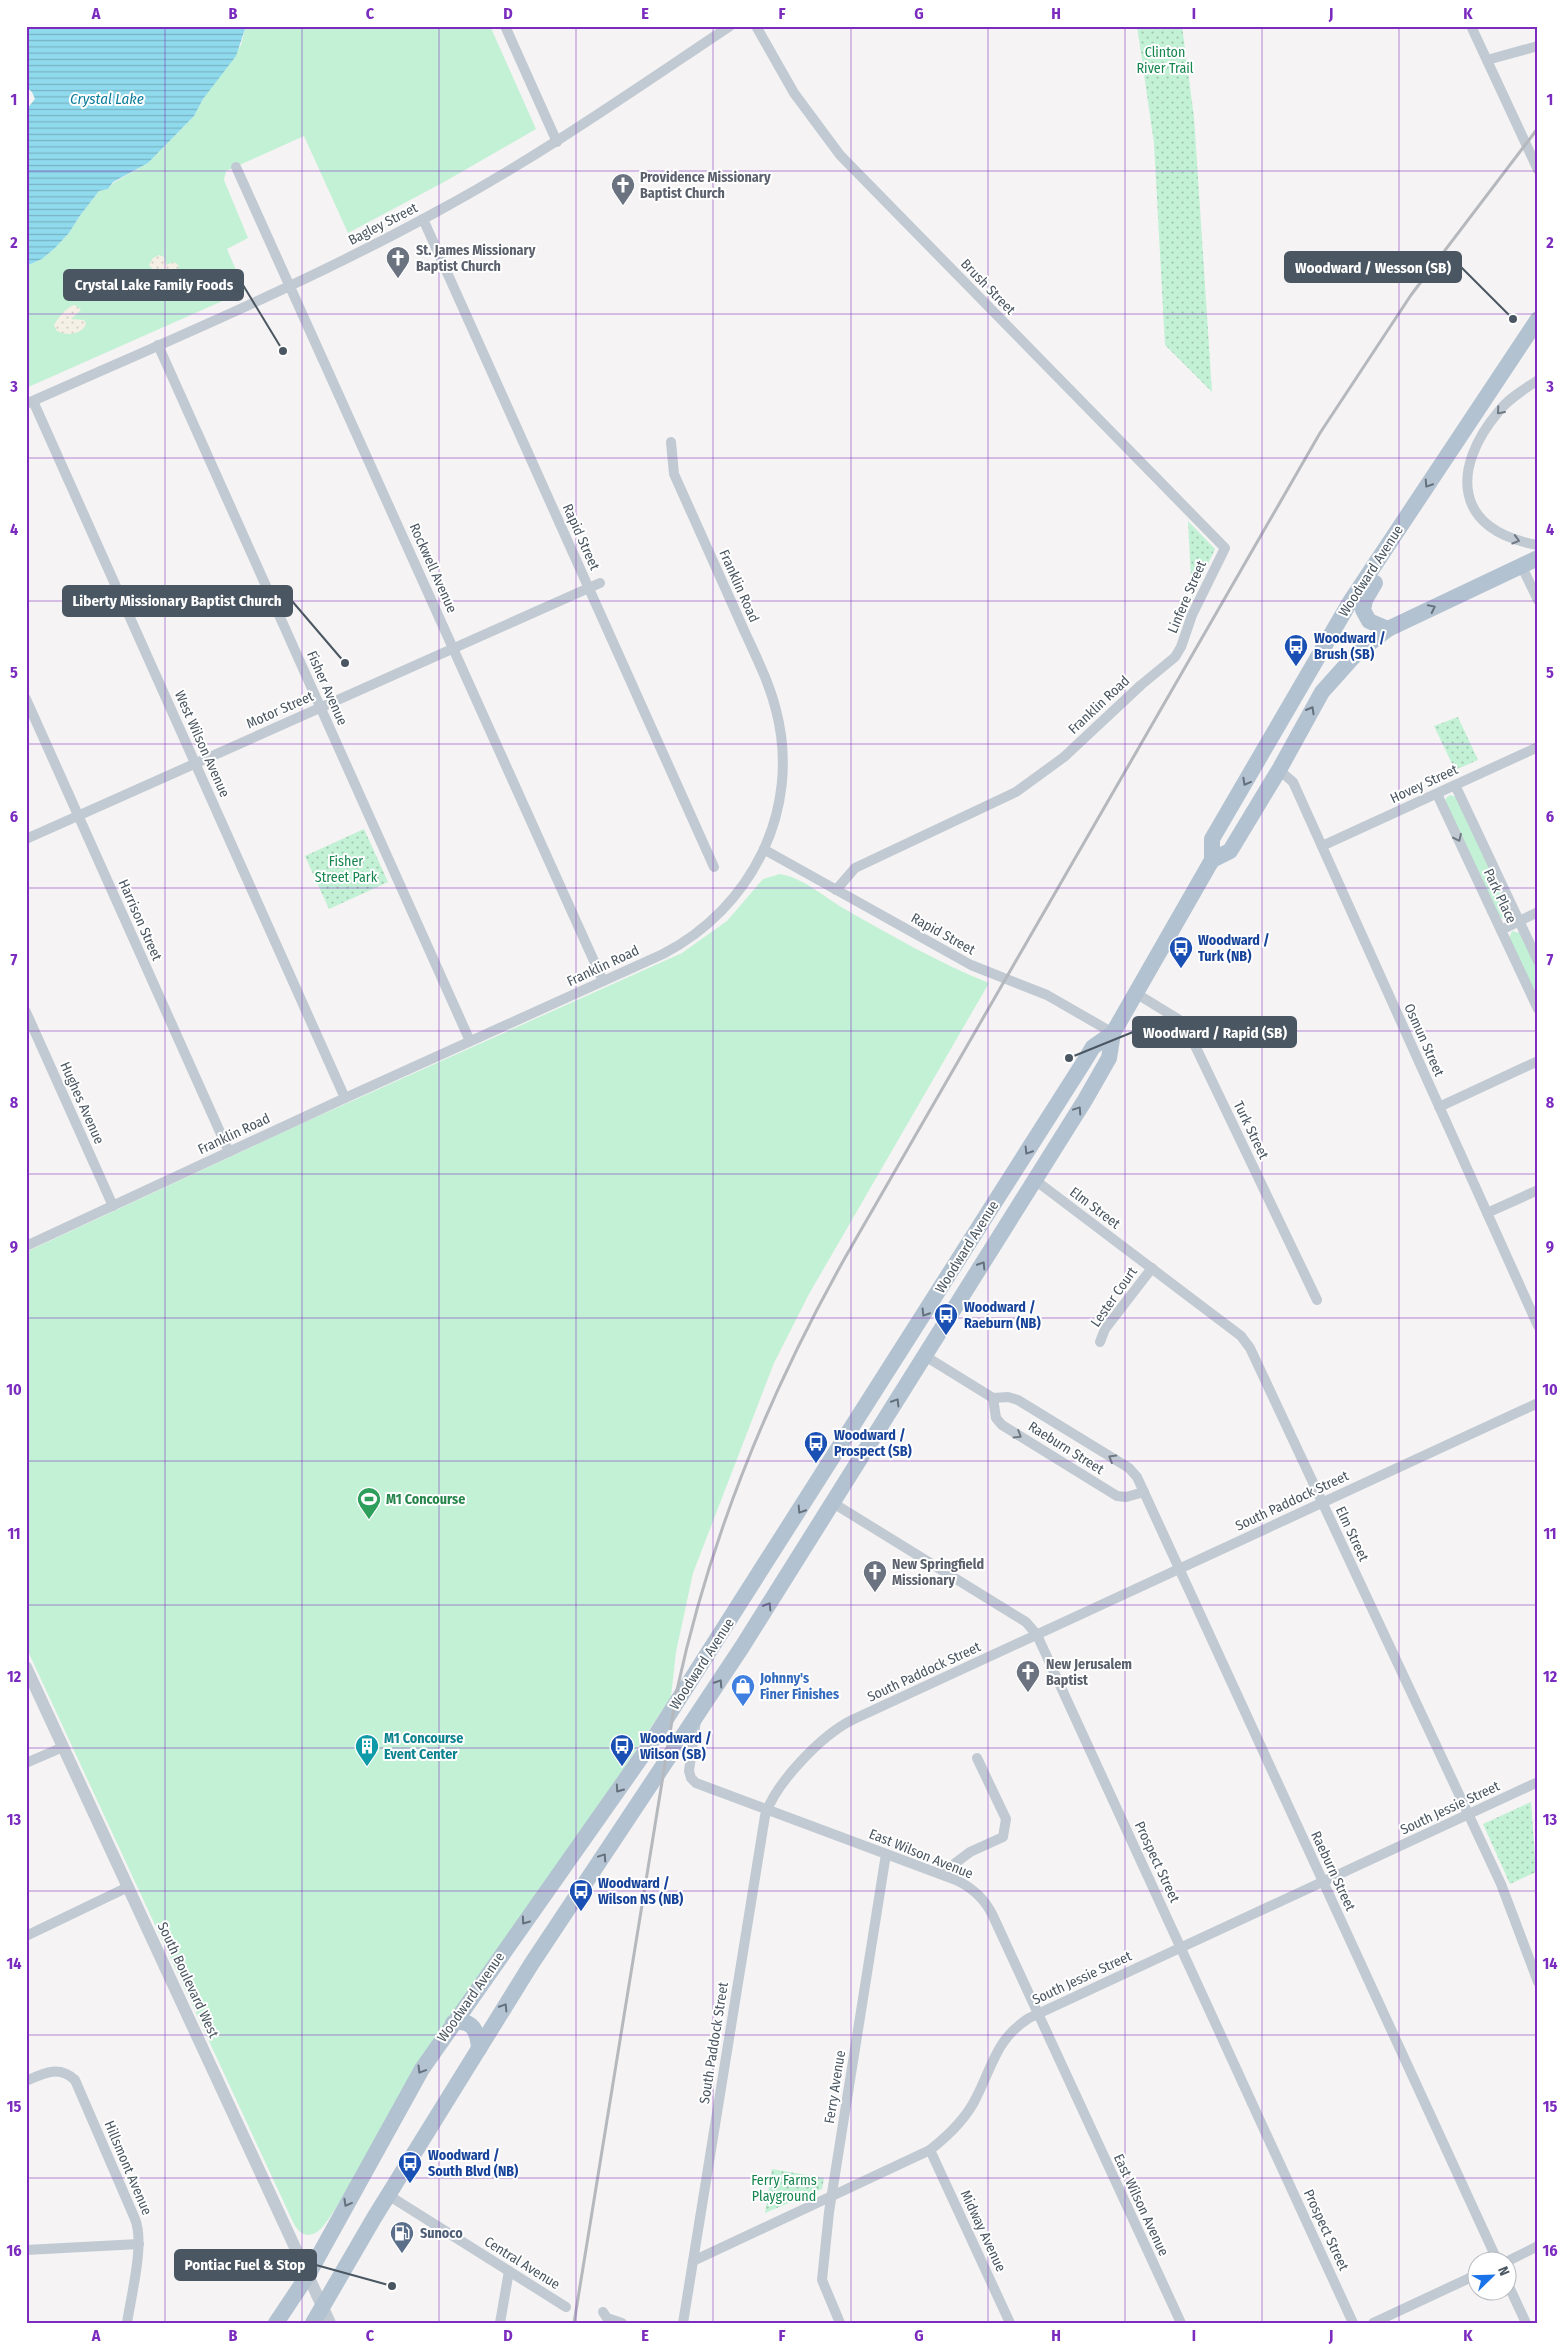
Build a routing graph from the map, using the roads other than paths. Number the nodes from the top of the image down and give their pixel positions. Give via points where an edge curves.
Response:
1 (505, 26) edge
2 (730, 26) edge
3 (756, 26) edge
4 (1470, 26) edge
5 (1538, 46) edge
6 (1487, 60) junction
7 (557, 142) junction
8 (236, 167) dead end
9 (1538, 170) edge
10 (423, 219) junction
11 (291, 286) junction
12 (1538, 319) edge
13 (1530, 340) edge
14 (158, 345) junction
15 (1538, 380) edge
16 (30, 402) edge
17 (671, 442) dead end
18 (1408, 516) junction
19 (1538, 545) edge
20 (1225, 548) joint
21 (1538, 558) edge
22 (1521, 565) junction
23 (600, 583) dead end
24 (589, 588) junction
25 (1538, 600) edge
26 (1388, 629) junction
27 (454, 648) junction
28 (1175, 657) joint
29 (26, 699) edge
30 (320, 707) junction
31 (1538, 747) edge
32 (196, 763) junction
33 (1279, 770) junction
34 (1455, 785) junction
35 (1437, 794) junction
36 (78, 816) junction
37 (26, 839) edge
38 (1322, 846) junction
39 (765, 850) junction
40 (1212, 860) junction
41 (714, 867) dead end
42 (836, 890) junction
43 (1538, 912) edge
44 (1519, 921) junction
45 (1501, 930) junction
46 (1538, 961) edge
47 (603, 982) junction
48 (1136, 994) junction
49 (1538, 1009) edge
50 (26, 1012) edge
51 (1113, 1033) junction
52 (470, 1042) junction
53 (1538, 1061) edge
54 (346, 1098) junction
55 (1439, 1107) junction
56 (229, 1152) junction
57 (1035, 1180) junction
58 (1538, 1190) edge
59 (113, 1206) junction
60 (1487, 1213) junction
61 (26, 1246) edge
62 (1152, 1268) junction
63 (949, 1276) junction
64 (1317, 1300) dead end
65 (1538, 1326) edge
66 (1100, 1342) dead end
67 (925, 1356) junction
68 (880, 1384) junction
69 (993, 1398) junction
70 (1538, 1403) edge
71 (1144, 1492) junction
72 (1322, 1502) junction
73 (832, 1503) junction
74 (1179, 1568) junction
75 (1037, 1635) junction
76 (26, 1667) edge
77 (696, 1718) junction
78 (63, 1746) junction
79 (977, 1758) dead end
80 (26, 1763) edge
81 (1538, 1782) edge
82 (767, 1809) junction
83 (1468, 1815) junction
84 (886, 1854) junction
85 (941, 1874) junction
86 (1323, 1882) junction
87 (128, 1887) junction
88 (26, 1936) edge
89 (1180, 1948) junction
90 (1538, 1982) edge
91 (1038, 2013) junction
92 (453, 2023) junction
93 (479, 2049) junction
94 (26, 2081) edge
95 (930, 2150) junction
96 (388, 2195) junction
97 (831, 2198) junction
98 (139, 2244) junction
99 (1538, 2246) edge
100 (26, 2250) edge
101 (1493, 2252) edge
102 (1516, 2257) edge
103 (693, 2262) junction
104 (509, 2271) junction
105 (308, 2274) junction
106 (1466, 2280) edge
107 (1516, 2302) edge
108 (322, 2306) junction
109 (566, 2306) dead end
110 (603, 2312) dead end
111 (127, 2323) edge
112 (276, 2323) edge
113 (312, 2323) edge
114 (330, 2323) edge
115 (500, 2323) edge
116 (622, 2323) edge
117 (683, 2323) edge
118 (840, 2323) edge
119 (1010, 2323) edge
120 (1180, 2323) edge
121 (1354, 2323) edge
122 (1373, 2323) edge
123 (1526, 2323) edge

1 - 7 street
2 - 7 street, Bagley Street
3 - 20 street, Brush Street via 794,93 840,155
4 - 6 street
5 - 6 street
6 - 9 street
7 - 10 street, Bagley Street
8 - 11 street, Rockwell Avenue
10 - 11 street, Bagley Street
10 - 24 street, Rapid Street
11 - 14 street, Bagley Street
11 - 27 street, Rockwell Avenue
12 - 13 main road, Woodward Avenue
13 -> 18 main road, Woodward Avenue
14 - 16 street, Bagley Street
14 - 30 street, Fisher Avenue
15 -> 19 street via 1498,413 1471,454 1466,480 1472,503 1487,524 1511,539
16 - 32 street, West Wilson Avenue
17 - 39 street, Franklin Road via 674,474 766,678 776,710 783,778 778,811
18 - 26 main road via 1395,547 1365,600 1363,610 1369,621
18 -> 40 main road, Woodward Avenue via 1341,618 1212,839
20 - 28 street, Linfere Street
21 - 22 main road, Woodward Avenue
22 - 25 street
26 -> 22 main road, Woodward Avenue
23 - 24 street, Motor Street
24 - 27 street, Motor Street
24 - 41 street, Rapid Street
33 -> 26 main road, Woodward Avenue via 1330,680
27 - 30 street, Motor Street
27 - 47 street, Rockwell Avenue
28 - 42 street, Franklin Road via 1038,778 1004,798 860,865
29 - 36 street, Harrison Street
30 - 32 street, Motor Street
30 - 52 street, Fisher Avenue
31 - 34 street, Hovey Street
32 - 36 street, Motor Street
32 - 54 street, West Wilson Avenue
33 - 38 street, Osmun Street via 1293,782
33 - 40 main road, Woodward Avenue via 1230,850
34 - 35 street, Hovey Street
34 - 44 street, Park Place
35 - 38 street, Hovey Street
35 -> 45 street, Park Place
36 - 37 street, Motor Street
36 - 56 street, Harrison Street
38 - 55 street, Osmun Street
39 - 42 street, Rapid Street
39 - 47 street, Franklin Road via 739,893 704,928 672,950
40 - 48 main road, Woodward Avenue
42 - 51 street, Rapid Street via 971,965 1047,995
43 - 44 street
44 - 45 street
44 - 46 street, Park Place
45 - 49 street, Park Place
47 - 52 street, Franklin Road
48 - 51 main road, Woodward Avenue
48 - 64 street, Turk Street via 1178,1019 1188,1031
50 - 59 street, Hughes Avenue
57 -> 51 main road, Woodward Avenue via 1110,1058
51 -> 63 main road, Woodward Avenue via 1094,1047
52 - 54 street, Franklin Road
53 - 55 street
54 - 56 street, Franklin Road
55 - 60 street, Osmun Street
56 - 59 street, Franklin Road
57 - 62 street, Elm Street
67 -> 57 main road, Woodward Avenue
58 - 60 street
59 - 61 street, Franklin Road
60 - 65 street, Osmun Street
62 - 66 street, Lester Court via 1105,1330
62 - 72 street, Elm Street via 1247,1343
63 - 67 main road via 959,1278 960,1285 922,1343
63 -> 68 main road, Woodward Avenue
67 - 69 street, Raeburn Street
73 -> 67 main road, Woodward Avenue
68 - 73 main road via 879,1405 820,1499 825,1506
68 -> 92 main road, Woodward Avenue via 647,1749
71 -> 69 street, Raeburn Street via 1129,1468 1014,1399
69 -> 71 street, Raeburn Street via 996,1418 1002,1425 1117,1496
70 - 72 street, South Paddock Street
71 - 74 street, Raeburn Street
72 - 74 street, South Paddock Street
72 - 83 street, Elm Street
73 - 75 street, Prospect Street via 1026,1622
77 -> 73 main road, Woodward Avenue
74 - 75 street, South Paddock Street
74 - 86 street, Raeburn Street
75 - 82 street, South Paddock Street via 834,1730 784,1783
75 - 89 street, Prospect Street
76 - 78 street, South Boulevard West
77 - 82 street, East Wilson Avenue via 689,1771 691,1778 696,1783
93 -> 77 main road, Woodward Avenue via 532,1963
78 - 80 street
78 - 87 street, South Boulevard West
79 - 85 street via 1006,1819 1003,1837 970,1852
81 - 83 street, South Jessie Street
82 - 84 street, East Wilson Avenue
82 - 103 street, South Paddock Street
83 - 86 street, South Jessie Street
83 - 90 street, Elm Street via 1502,1884
84 - 85 street, East Wilson Avenue
84 - 97 street, Ferry Avenue
85 - 91 street, East Wilson Avenue via 968,1886 987,1904
86 - 89 street, South Jessie Street
86 - 101 street, Raeburn Street
87 - 88 street
87 - 105 street, South Boulevard West
89 - 91 street, South Jessie Street
89 - 121 street, Prospect Street
91 - 95 street, South Jessie Street via 1005,2038 969,2110
91 - 120 street, East Wilson Avenue
92 - 93 main road via 462,2020 472,2024 478,2035
92 -> 105 main road, Woodward Avenue via 422,2069
93 - 96 main road, Woodward Avenue
94 - 98 street, Hillsmont Avenue via 53,2071 66,2073 75,2080 138,2225
95 - 97 street, South Jessie Street
95 - 119 street, Midway Avenue
96 - 104 street, Central Avenue
96 - 108 main road, Woodward Avenue
97 - 103 street, South Jessie Street
97 - 118 street, Ferry Avenue via 822,2274 825,2291
98 - 100 street
98 - 111 street, Hillsmont Avenue
99 - 102 street
103 - 117 street, South Paddock Street
104 - 109 street, Central Avenue
104 - 115 street
105 - 108 street, South Boulevard West
105 - 112 main road, Woodward Avenue
106 - 122 street
107 - 123 street
108 - 113 main road, Woodward Avenue
108 - 114 street, South Boulevard West
110 - 116 street via 606,2318

